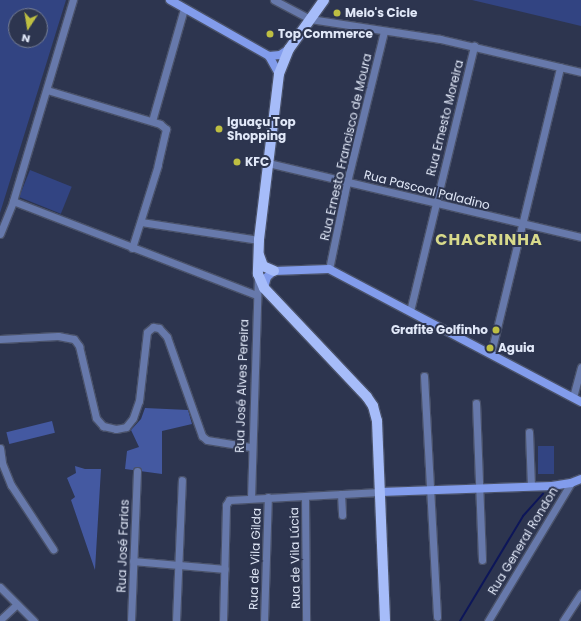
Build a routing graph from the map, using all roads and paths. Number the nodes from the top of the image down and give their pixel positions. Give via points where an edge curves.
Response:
1 (73, 0) edge
2 (170, 0) edge
3 (274, 0) edge
4 (324, 0) edge
5 (184, 9) junction
6 (310, 19) junction
7 (384, 30) junction
8 (474, 46) junction
9 (289, 50) junction
10 (269, 56) junction
11 (560, 67) junction
12 (581, 72) edge
13 (279, 74) junction
14 (46, 90) junction
15 (152, 121) junction
16 (268, 163) junction
17 (347, 182) junction
18 (13, 201) junction
19 (436, 203) junction
20 (141, 222) junction
21 (523, 224) junction
22 (0, 234) edge
23 (581, 237) edge
24 (259, 240) junction
25 (132, 248) junction
26 (258, 253) junction
27 (329, 268) junction
28 (274, 271) junction
29 (258, 274) junction
30 (264, 288) junction
31 (256, 295) junction
32 (410, 311) junction
33 (0, 339) edge
34 (490, 353) junction
35 (581, 367) edge
36 (424, 376) dead end
37 (577, 400) edge
38 (476, 403) dead end
39 (529, 432) dead end
40 (250, 447) junction
41 (0, 448) edge
42 (137, 471) dead end
43 (581, 478) edge
44 (182, 480) dead end
45 (571, 484) junction
46 (531, 486) junction
47 (480, 488) junction
48 (432, 490) junction
49 (380, 492) junction
50 (341, 494) junction
51 (305, 496) junction
52 (268, 497) junction
53 (251, 498) junction
54 (342, 515) dead end
55 (53, 549) dead end
56 (482, 560) dead end
57 (133, 561) junction
58 (179, 565) junction
59 (224, 569) junction
60 (0, 587) edge
61 (581, 593) edge
62 (17, 604) junction
63 (437, 617) dead end
64 (0, 620) edge
65 (34, 621) edge
66 (131, 621) edge
67 (176, 621) edge
68 (223, 621) edge
69 (264, 621) edge
70 (306, 621) edge
71 (385, 621) edge
72 (488, 621) edge
73 (564, 621) edge

1 - 14 street
2 - 5 street
3 - 6 street
4 - 6 main road
5 - 10 street
5 - 15 street
6 - 7 street
6 - 9 main road
7 - 8 street
7 - 17 street, Rua Ernesto Francisco de Moura
8 - 11 street
8 - 19 street, Rua Ernesto Moreira
9 - 10 street via 280,55
9 - 13 main road
10 - 13 street
11 - 12 street
11 - 21 street
13 - 16 main road
14 - 15 street
14 - 18 street
15 - 20 street via 164,126 166,132
16 - 17 street, Rua Pascoal Paladino
16 - 24 main road
17 - 19 street, Rua Pascoal Paladino
17 - 27 street, Rua Ernesto Francisco de Moura
18 - 22 street
18 - 25 street
19 - 21 street, Rua Pascoal Paladino
19 - 32 street, Rua Ernesto Moreira
20 - 24 street
20 - 25 street
21 - 23 street, Rua Pascoal Paladino
21 - 34 street
24 - 26 main road
25 - 31 street
26 - 28 main road via 263,266
26 - 29 main road
27 - 28 street
27 - 32 street
28 - 30 street via 267,277
29 - 30 main road
29 - 31 street, Rua José Alves Pereira
30 - 31 street
30 - 49 main road via 372,404 377,421
31 - 40 street, Rua José Alves Pereira
32 - 34 street
33 - 40 street via 58,336 74,339 79,346 96,418 103,426 116,429 126,427 133,418 139,401 147,332 152,328 159,328 167,337 201,435 207,440
34 - 37 street
35 - 37 street
36 - 48 street
38 - 47 street
39 - 46 street
40 - 53 street, Rua José Alves Pereira
41 - 55 street via 2,463 11,485
42 - 57 street, Rua José Farias
43 - 45 street, Rua General Rondon
44 - 58 street
45 - 46 street
45 - 72 street, Rua General Rondon
46 - 47 street
47 - 48 street
47 - 56 street
48 - 49 street
48 - 63 street
49 - 50 street
49 - 71 main road
50 - 51 street
50 - 54 street
51 - 52 street
51 - 70 street, Rua de Vila Lúcia
52 - 53 street
52 - 69 street, Rua de Vila Gilda
53 - 59 street via 231,499 227,502
57 - 58 street
57 - 66 street, Rua José Farias
58 - 59 street
58 - 67 street
59 - 68 street
60 - 62 street
61 - 73 street
62 - 64 street
62 - 65 street

